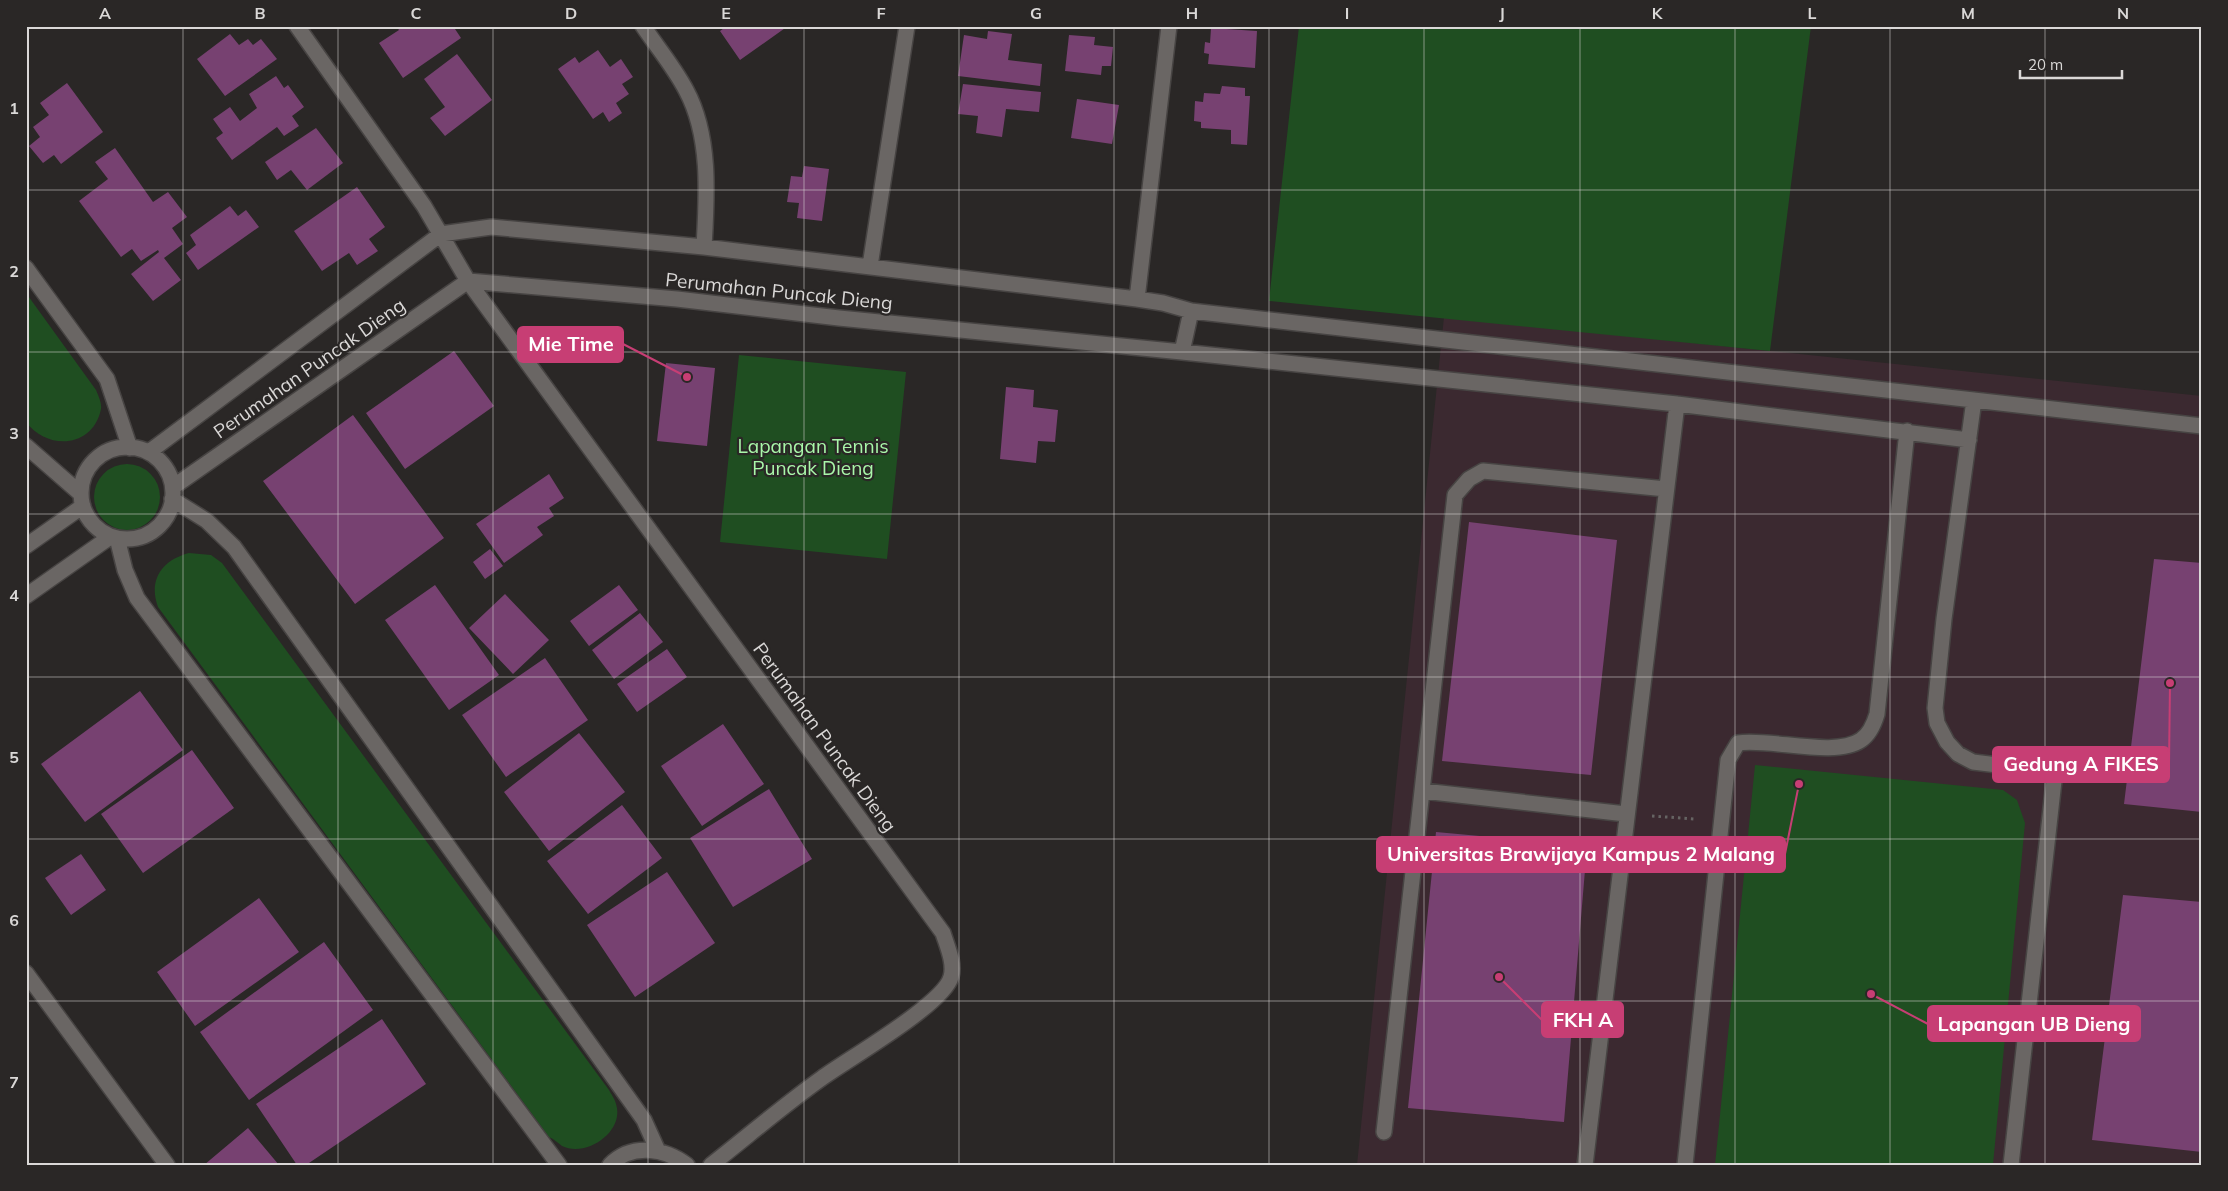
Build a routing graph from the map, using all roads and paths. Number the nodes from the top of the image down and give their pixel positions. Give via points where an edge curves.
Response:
1 (297, 26) edge
2 (643, 26) edge
3 (907, 26) edge
4 (1170, 26) edge
5 (440, 234) junction
6 (704, 247) junction
7 (870, 266) junction
8 (26, 268) edge
9 (468, 281) junction
10 (1137, 298) junction
11 (1190, 312) junction
12 (1182, 352) junction
13 (1974, 400) junction
14 (1677, 404) junction
15 (2202, 426) edge
16 (1907, 431) junction
17 (1969, 440) junction
18 (26, 446) edge
19 (130, 448) junction
20 (149, 452) junction
21 (1666, 489) junction
22 (172, 493) junction
23 (82, 500) junction
24 (114, 538) junction
25 (26, 546) edge
26 (26, 596) edge
27 (1423, 791) junction
28 (1626, 814) junction
29 (1721, 821) junction
30 (26, 973) edge
31 (1384, 1132) dead end
32 (658, 1150) junction
33 (167, 1165) edge
34 (559, 1165) edge
35 (610, 1165) edge
36 (687, 1165) edge
37 (711, 1165) edge
38 (1585, 1165) edge
39 (1685, 1165) edge
40 (2011, 1165) edge

1 - 5 street, Perumahan Puncak Dieng via 424,206
2 - 6 street via 686,90 698,121 705,167
3 - 7 street
4 - 10 street
5 - 6 street via 491,227
5 - 9 street, Perumahan Puncak Dieng
5 - 20 street
6 - 7 street
7 - 10 street
8 - 19 street via 107,379
9 - 12 street, Perumahan Puncak Dieng via 677,299
9 - 22 street, Perumahan Puncak Dieng
9 - 37 street, Perumahan Puncak Dieng via 943,933 951,957 951,978 930,1002 822,1078
10 - 11 street
11 - 12 street
11 - 13 street
12 - 14 street, Perumahan Puncak Dieng
13 - 15 street
13 - 17 street
14 - 16 street, Perumahan Puncak Dieng
14 - 21 street
16 - 17 street, Perumahan Puncak Dieng
16 - 29 street via 1873,728 1861,740 1832,747 1738,743 1728,760
17 - 40 street via 1942,639 1935,708 1937,723 1947,742 1972,762 2055,772
18 - 23 street
19 - 20 street
19 - 23 street via 117,449 96,460 83,481
20 - 22 street via 163,465
21 - 27 street via 1483,471 1469,479 1455,495
21 - 28 street
22 - 24 street via 169,512 153,531 130,539
22 - 32 street via 234,547 644,1120
23 - 24 street via 96,527
23 - 25 street
24 - 26 street
24 - 34 street via 137,598
27 - 28 street
27 - 31 street
28 - 29 path
28 - 38 street
29 - 39 street
30 - 33 street
32 - 35 street via 627,1154
32 - 36 street

